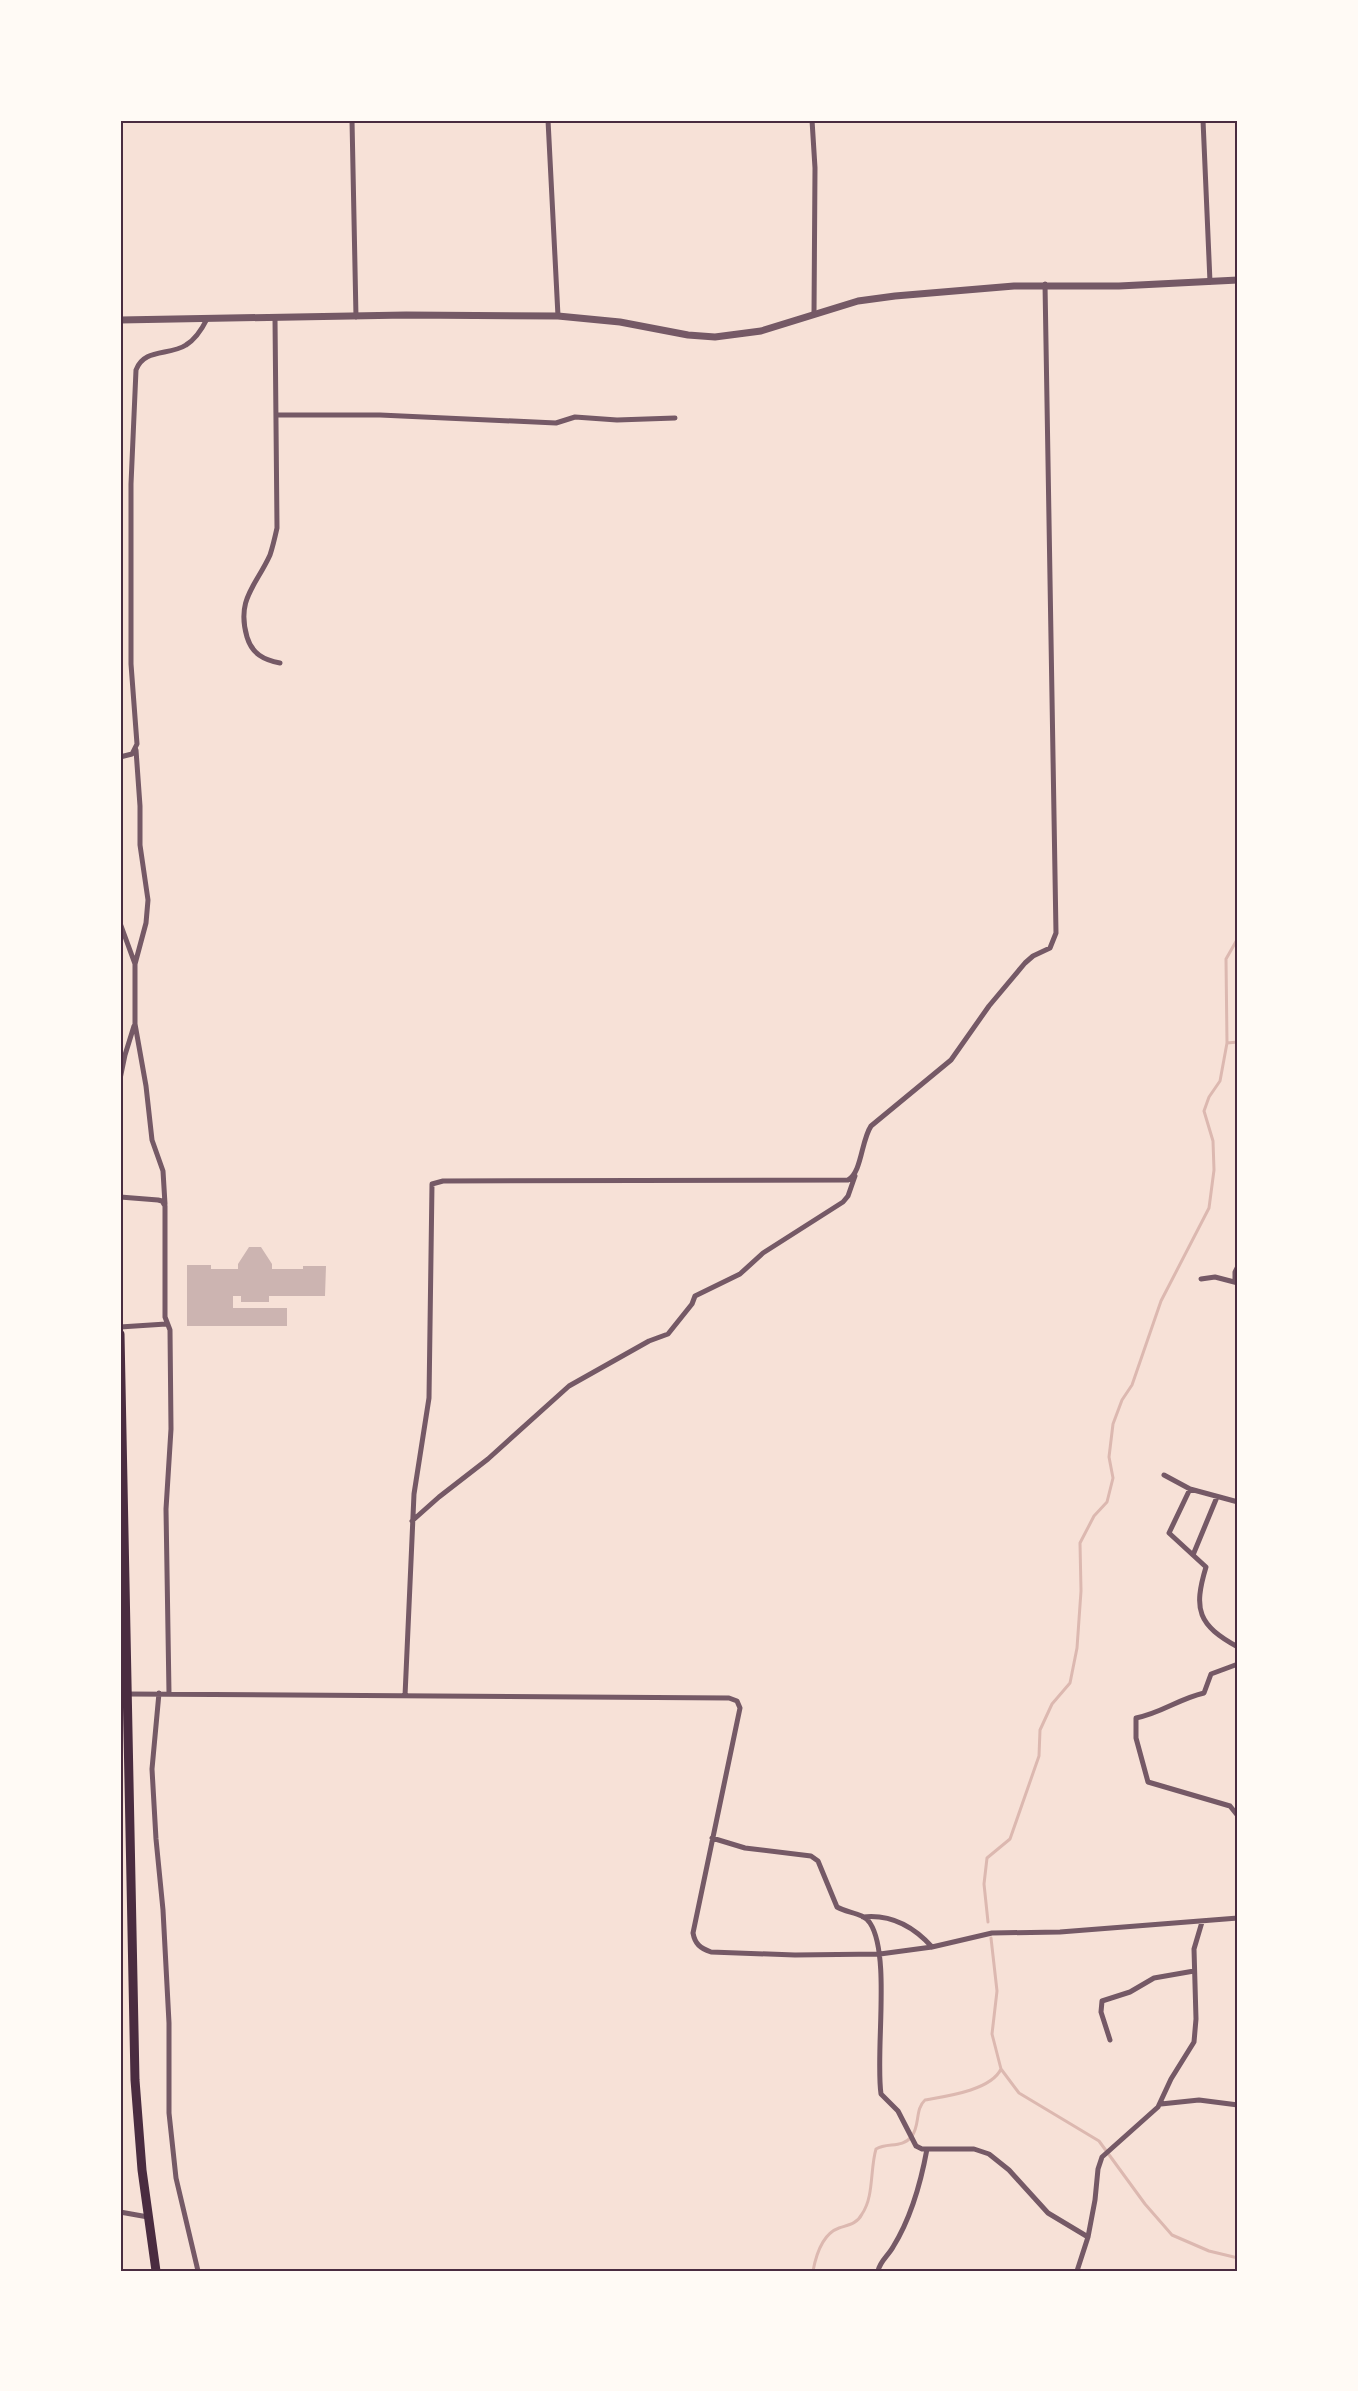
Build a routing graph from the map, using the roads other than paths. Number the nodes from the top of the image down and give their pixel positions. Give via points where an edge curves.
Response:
1 (352, 120) edge
2 (548, 120) edge
3 (812, 120) edge
4 (1203, 120) edge
5 (1238, 280) edge
6 (1210, 282) junction
7 (1046, 284) junction
8 (814, 315) junction
9 (558, 316) junction
10 (356, 317) junction
11 (274, 318) junction
12 (207, 319) junction
13 (120, 320) edge
14 (276, 415) junction
15 (675, 418) dead end
16 (280, 663) dead end
17 (136, 750) junction
18 (120, 757) edge
19 (120, 923) edge
20 (135, 964) junction
21 (135, 1024) junction
22 (120, 1079) edge
23 (855, 1174) junction
24 (120, 1197) edge
25 (165, 1206) junction
26 (1238, 1266) edge
27 (1201, 1279) dead end
28 (1237, 1283) edge
29 (166, 1324) junction
30 (120, 1327) edge
31 (120, 1334) edge
32 (1164, 1475) dead end
33 (1190, 1489) junction
34 (1217, 1497) junction
35 (1238, 1502) edge
36 (412, 1521) junction
37 (1193, 1555) junction
38 (1238, 1647) edge
39 (1238, 1664) edge
40 (123, 1676) edge
41 (159, 1693) junction
42 (169, 1693) junction
43 (127, 1694) junction
44 (405, 1696) junction
45 (1238, 1816) edge
46 (712, 1838) junction
47 (863, 1917) junction
48 (1238, 1918) edge
49 (1202, 1922) junction
50 (932, 1947) junction
51 (880, 1954) junction
52 (1194, 1971) junction
53 (1110, 2040) dead end
54 (1161, 2104) junction
55 (1238, 2105) edge
56 (927, 2149) junction
57 (120, 2212) edge
58 (148, 2217) junction
59 (1088, 2237) junction
60 (156, 2271) edge
61 (198, 2271) edge
62 (878, 2271) edge
63 (1077, 2271) edge

1 - 10 street
2 - 9 street
3 - 8 street
4 - 6 street
5 - 6 street
6 - 7 street
7 - 8 street via 895,296 858,301
7 - 23 street via 1056,933 1050,948 1025,963 989,1006 951,1060 871,1126
8 - 9 street via 761,331 715,337
9 - 10 street
10 - 11 street
11 - 12 street
11 - 14 street
12 - 13 street
12 - 17 street via 202,330 186,345 144,358 136,370 131,640
14 - 15 street via 556,423 575,417
14 - 16 street via 277,528 271,551 248,593 243,614 249,645 264,660
17 - 18 street
17 - 20 street via 140,845 148,900
19 - 20 street
20 - 21 street
21 - 22 street
21 - 25 street via 152,1140 163,1171
23 - 36 street via 843,1202 763,1253 740,1274 695,1296 668,1334 569,1386
23 - 36 street via 848,1180 432,1184 429,1398
24 - 25 street via 158,1200
25 - 29 street
26 - 28 street
27 - 28 street via 1215,1277
29 - 30 street
29 - 42 street via 170,1330 171,1429 166,1509
31 - 40 highway
32 - 33 street
33 - 34 street
33 - 37 street via 1169,1533
34 - 35 street
34 - 37 street
36 - 44 street
37 - 38 street via 1206,1567 1198,1608 1204,1621
39 - 45 street via 1211,1674 1204,1693 1137,1718 1137,1738 1148,1782 1230,1806
40 - 43 highway
41 - 42 street
41 - 43 street
41 - 61 street via 152,1769 165,1933 170,2113 176,2178
42 - 44 street
43 - 58 highway via 135,2080
44 - 46 street via 738,1701 740,1708
46 - 47 street via 745,1848 811,1856 818,1861 837,1907
46 - 51 street via 693,1933 702,1949 795,1955
47 - 50 street via 897,1920
47 - 51 street via 871,1924
48 - 49 street
49 - 50 street via 992,1933
49 - 52 street via 1194,1949
50 - 51 street
51 - 56 street via 881,2094 898,2111 916,2146
52 - 53 street via 1154,1978 1130,1992 1102,2001 1101,2012
52 - 54 street via 1194,2042
54 - 55 street via 1199,2100
54 - 59 street via 1102,2157
56 - 59 street via 974,2149 989,2154 1048,2213
56 - 62 street via 912,2205
57 - 58 street
58 - 60 highway
59 - 63 street

